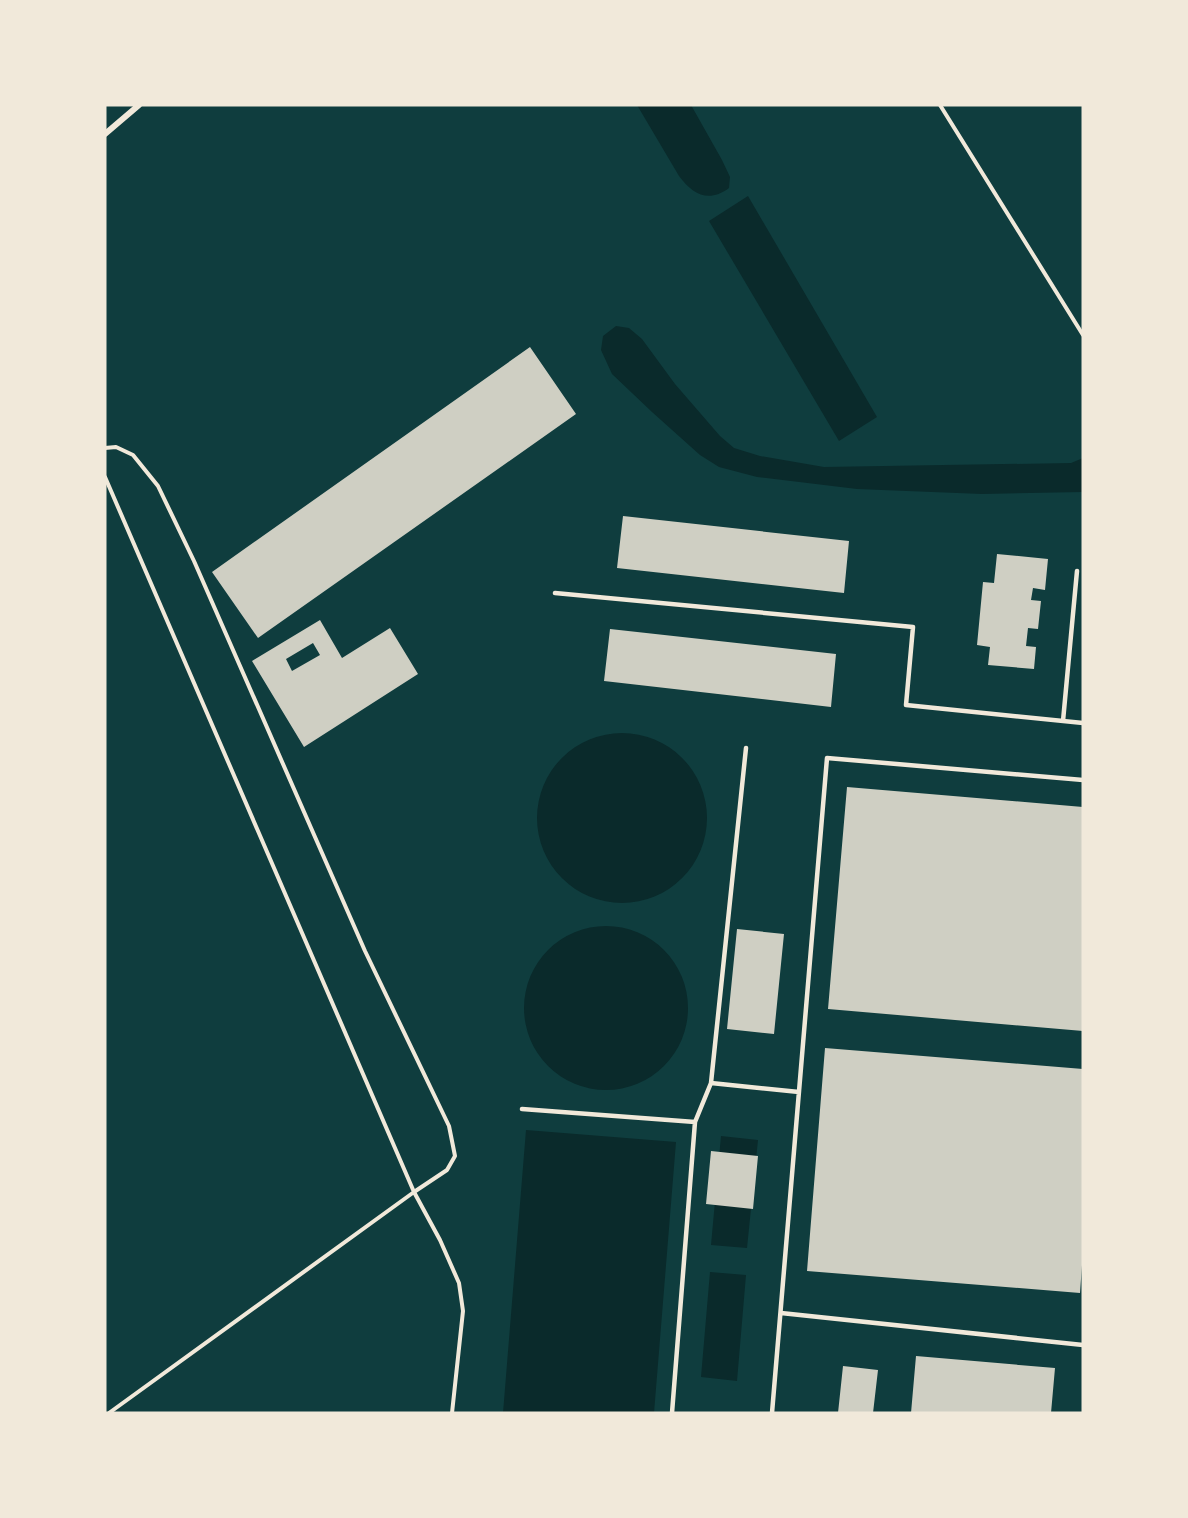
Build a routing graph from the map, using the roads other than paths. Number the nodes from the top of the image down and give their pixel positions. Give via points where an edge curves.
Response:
1 (139, 105) edge
2 (105, 134) edge
3 (1077, 571) dead end
4 (555, 593) dead end
5 (1063, 721) junction
6 (1083, 723) edge
7 (746, 748) dead end
8 (1083, 780) edge
9 (711, 1083) junction
10 (799, 1092) junction
11 (522, 1109) dead end
12 (695, 1122) junction
13 (781, 1313) junction
14 (1083, 1345) edge
15 (672, 1413) edge
16 (772, 1413) edge

1 - 2 street
3 - 5 lane
4 - 5 lane via 913,627 906,705
5 - 6 lane
7 - 9 lane
8 - 10 lane via 827,758
9 - 10 lane
9 - 12 lane
10 - 13 lane
11 - 12 lane
12 - 15 lane
13 - 14 lane
13 - 16 lane

